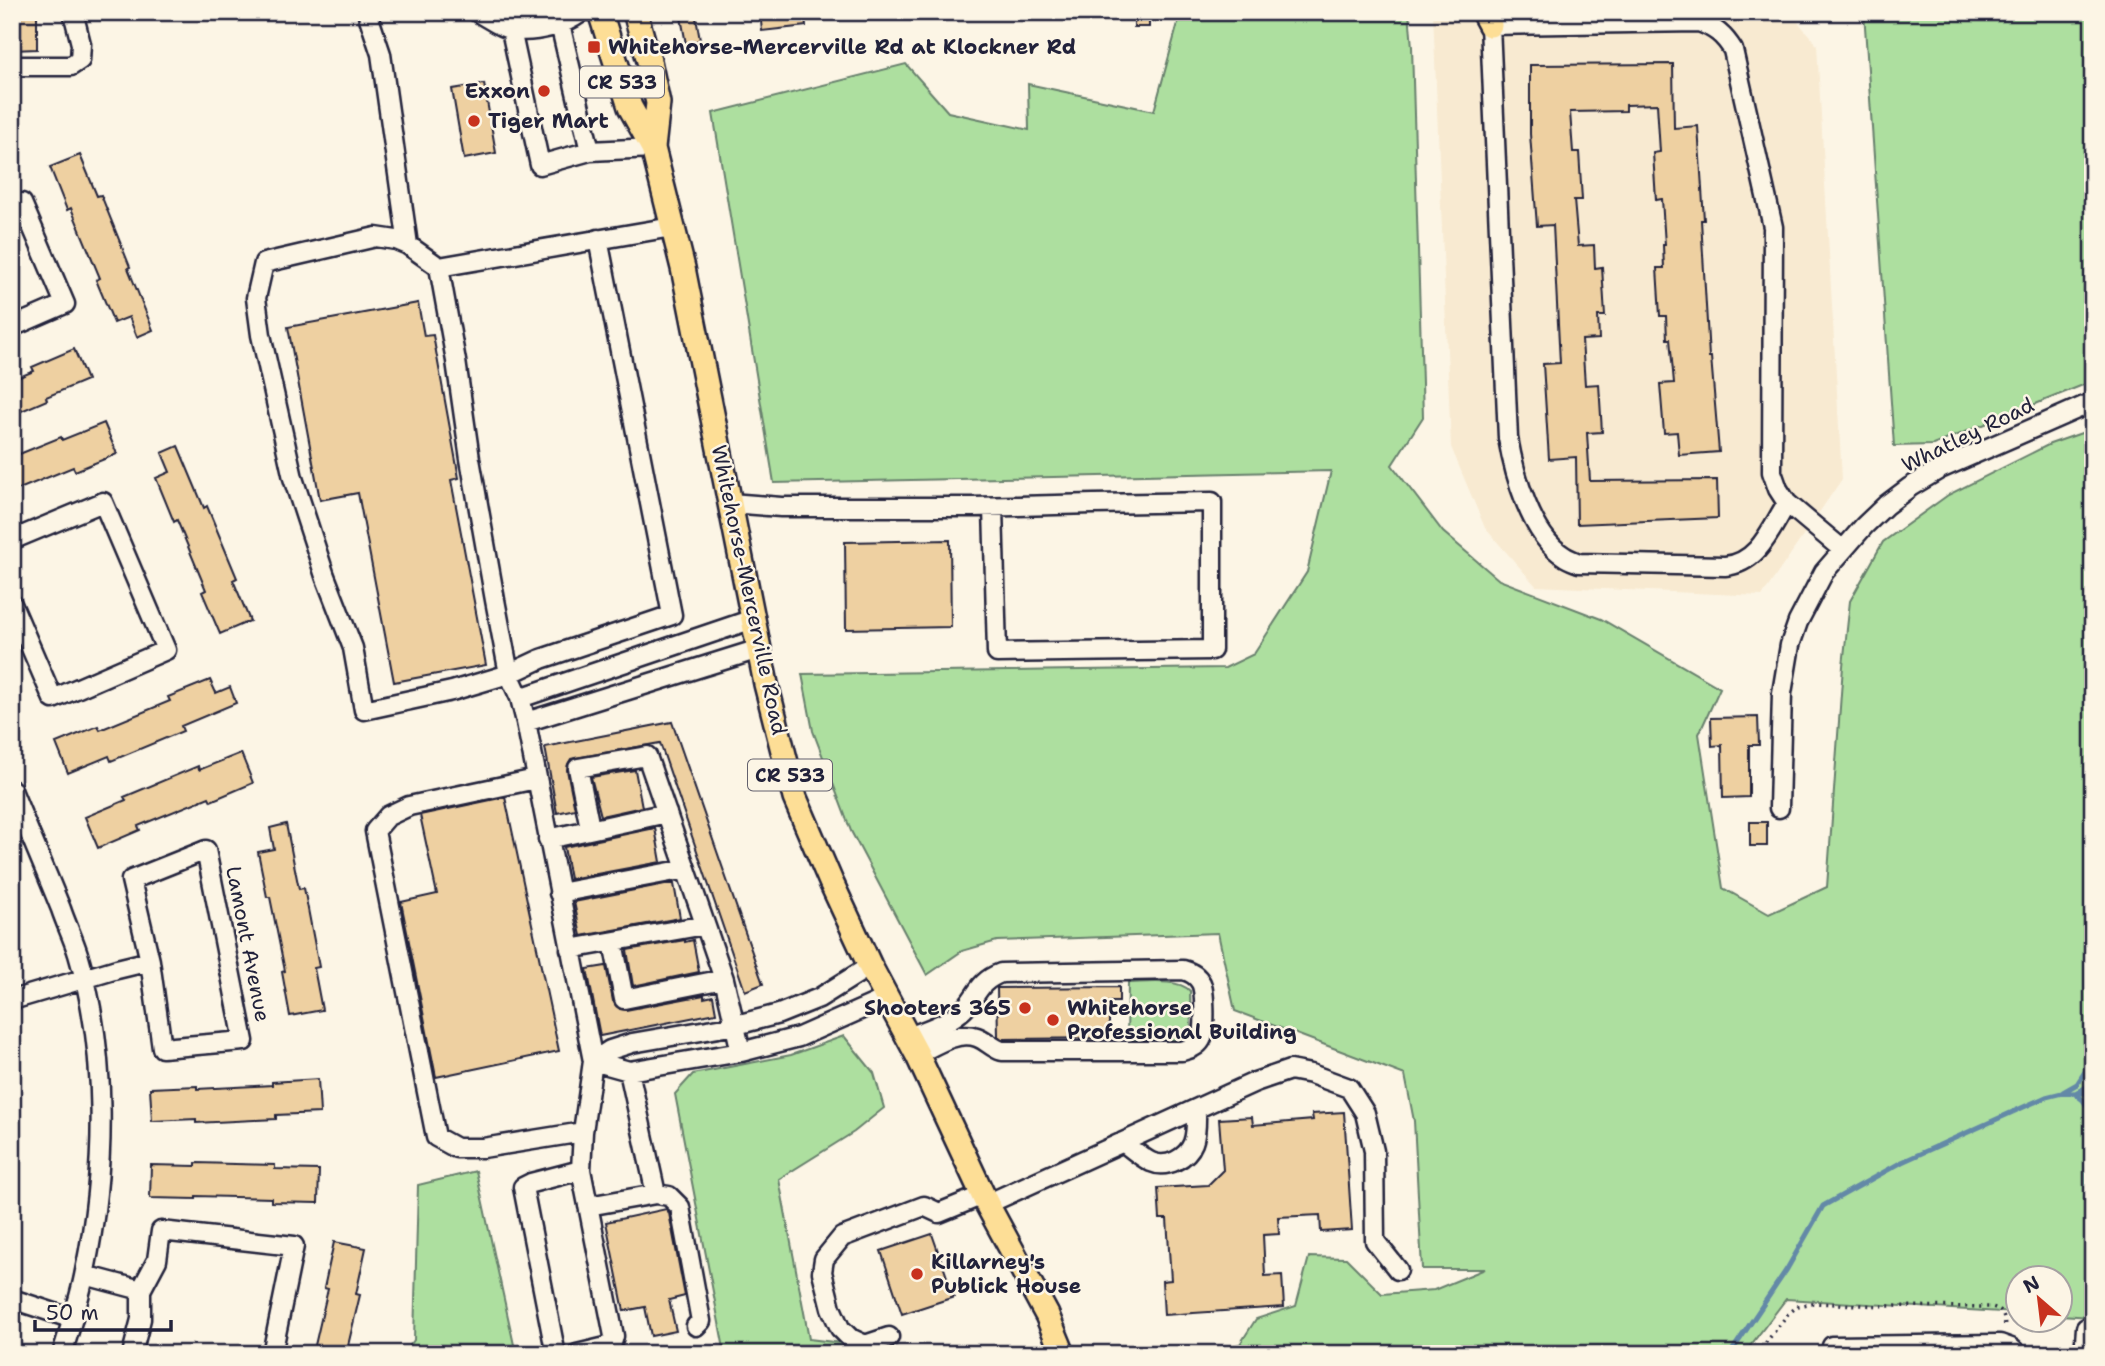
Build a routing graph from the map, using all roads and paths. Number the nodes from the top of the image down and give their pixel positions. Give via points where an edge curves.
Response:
1 (73, 12) edge
2 (367, 12) edge
3 (477, 12) edge
4 (582, 12) edge
5 (600, 12) edge
6 (635, 12) edge
7 (1486, 18) edge
8 (560, 24) junction
9 (511, 30) junction
10 (12, 66) edge
11 (653, 148) junction
12 (590, 150) junction
13 (12, 207) edge
14 (672, 226) junction
15 (598, 239) junction
16 (408, 245) junction
17 (439, 267) junction
18 (12, 327) edge
19 (2093, 402) edge
20 (730, 503) junction
21 (1787, 503) junction
22 (993, 507) junction
23 (12, 540) edge
24 (1843, 550) junction
25 (12, 604) edge
26 (753, 619) junction
27 (16, 624) edge
28 (759, 649) junction
29 (509, 674) junction
30 (520, 698) junction
31 (526, 723) junction
32 (536, 779) junction
33 (12, 790) edge
34 (1779, 808) dead end
35 (667, 813) junction
36 (590, 828) junction
37 (548, 838) junction
38 (686, 869) junction
39 (559, 892) junction
40 (705, 925) junction
41 (613, 942) junction
42 (570, 949) junction
43 (150, 961) junction
44 (870, 966) junction
45 (724, 979) junction
46 (84, 980) junction
47 (887, 998) junction
48 (12, 1000) edge
49 (967, 1006) junction
50 (736, 1024) junction
51 (976, 1036) junction
52 (912, 1046) junction
53 (741, 1052) junction
54 (593, 1061) junction
55 (629, 1072) junction
56 (1196, 1109) junction
57 (583, 1132) junction
58 (1123, 1142) junction
59 (581, 1170) junction
60 (656, 1194) junction
61 (985, 1199) junction
62 (588, 1206) junction
63 (1398, 1270) dead end
64 (85, 1275) junction
65 (141, 1290) junction
66 (12, 1299) edge
67 (73, 1319) junction
68 (696, 1326) dead end
69 (2086, 1328) dead end
70 (889, 1337) dead end
71 (2012, 1350) edge
72 (62, 1354) edge
73 (132, 1354) edge
74 (272, 1354) edge
75 (557, 1354) edge
76 (577, 1354) edge
77 (1063, 1354) edge
78 (1757, 1354) edge
79 (1833, 1354) edge
80 (2084, 1354) edge

1 - 10 street via 80,60 71,66
2 - 16 street via 381,54
3 - 9 street
4 - 8 street
5 - 11 main road, Whitehorse-Mercerville Road / CR 533 via 630,107
6 - 11 main road, Whitehorse-Mercerville Road / CR 533 via 658,103
7 - 21 street via 1699,22 1725,37 1732,50 1773,227 1771,457 1772,472
7 - 21 street via 1508,438 1521,490 1535,520 1551,545 1579,563 1725,566 1746,561 1756,553
8 - 9 street
8 - 12 street
9 - 12 street via 540,165
11 - 12 street
11 - 14 main road, Whitehorse-Mercerville Road / CR 533
13 - 18 street via 22,203 65,304
14 - 15 street
14 - 20 main road, Whitehorse-Mercerville Road / CR 533
15 - 17 street
15 - 29 street via 673,615
16 - 17 street
16 - 29 street via 376,237 264,263 256,298 259,323 293,478 352,648 363,709
17 - 29 street
19 - 24 street, Whatley Road via 1909,487
20 - 22 street
20 - 26 main road, Whitehorse-Mercerville Road / CR 533
21 - 24 street
22 - 22 street via 1212,502 1212,650 997,653
23 - 27 street via 103,502 166,650 53,699
24 - 34 street, Whatley Road via 1825,572 1790,645 1782,693
25 - 27 street
26 - 28 main road, Whitehorse-Mercerville Road / CR 533
26 - 30 street
28 - 31 street
28 - 44 main road, Whitehorse-Mercerville Road / CR 533 via 795,798
29 - 30 street
30 - 31 street
31 - 32 street
32 - 37 street
32 - 57 street via 409,806 388,816 375,831 436,1137 456,1147 482,1148
33 - 46 street via 78,953
35 - 36 street
35 - 36 street via 647,755 578,768
35 - 38 street
36 - 37 street
37 - 39 street
38 - 39 street
38 - 40 street
39 - 42 street
40 - 41 street
40 - 45 street
41 - 42 street
41 - 45 street via 624,999
42 - 54 street
43 - 43 street, Lamont Avenue via 131,880 206,850 244,1041 162,1048
43 - 46 street
44 - 47 main road, Whitehorse-Mercerville Road / CR 533
44 - 50 street via 819,998
45 - 50 street
46 - 48 street
46 - 64 street via 97,1061 100,1117
47 - 52 main road, Whitehorse-Mercerville Road / CR 533
47 - 53 street via 799,1037
49 - 51 street
49 - 51 street via 981,984 1001,973 1183,970 1195,975 1203,990 1201,1040 1182,1051 1002,1051
49 - 52 street
50 - 53 street
50 - 54 street via 632,1043
51 - 52 street
52 - 61 main road, Whitehorse-Mercerville Road / CR 533
53 - 55 street
54 - 55 street
54 - 57 street
55 - 60 street
56 - 58 street
56 - 58 street via 1195,1141 1179,1160 1159,1165
56 - 63 street via 1290,1070 1349,1088 1365,1113 1374,1151 1375,1241
57 - 59 street
58 - 61 street
59 - 62 street
59 - 75 street via 523,1187
60 - 62 street
60 - 68 street via 669,1196 680,1207 701,1321
61 - 70 street via 939,1213 925,1206 842,1237 824,1259 825,1286 840,1328 865,1345
61 - 77 main road, Whitehorse-Mercerville Road / CR 533
62 - 76 street via 614,1336 606,1347
64 - 65 street
64 - 67 street
65 - 73 street via 141,1320
65 - 74 street via 157,1260 161,1231 294,1246
66 - 67 street
67 - 72 street
69 - 80 street
71 - 78 path via 2004,1315 1992,1307 1813,1303 1788,1314
71 - 79 street via 2000,1344 1832,1346

